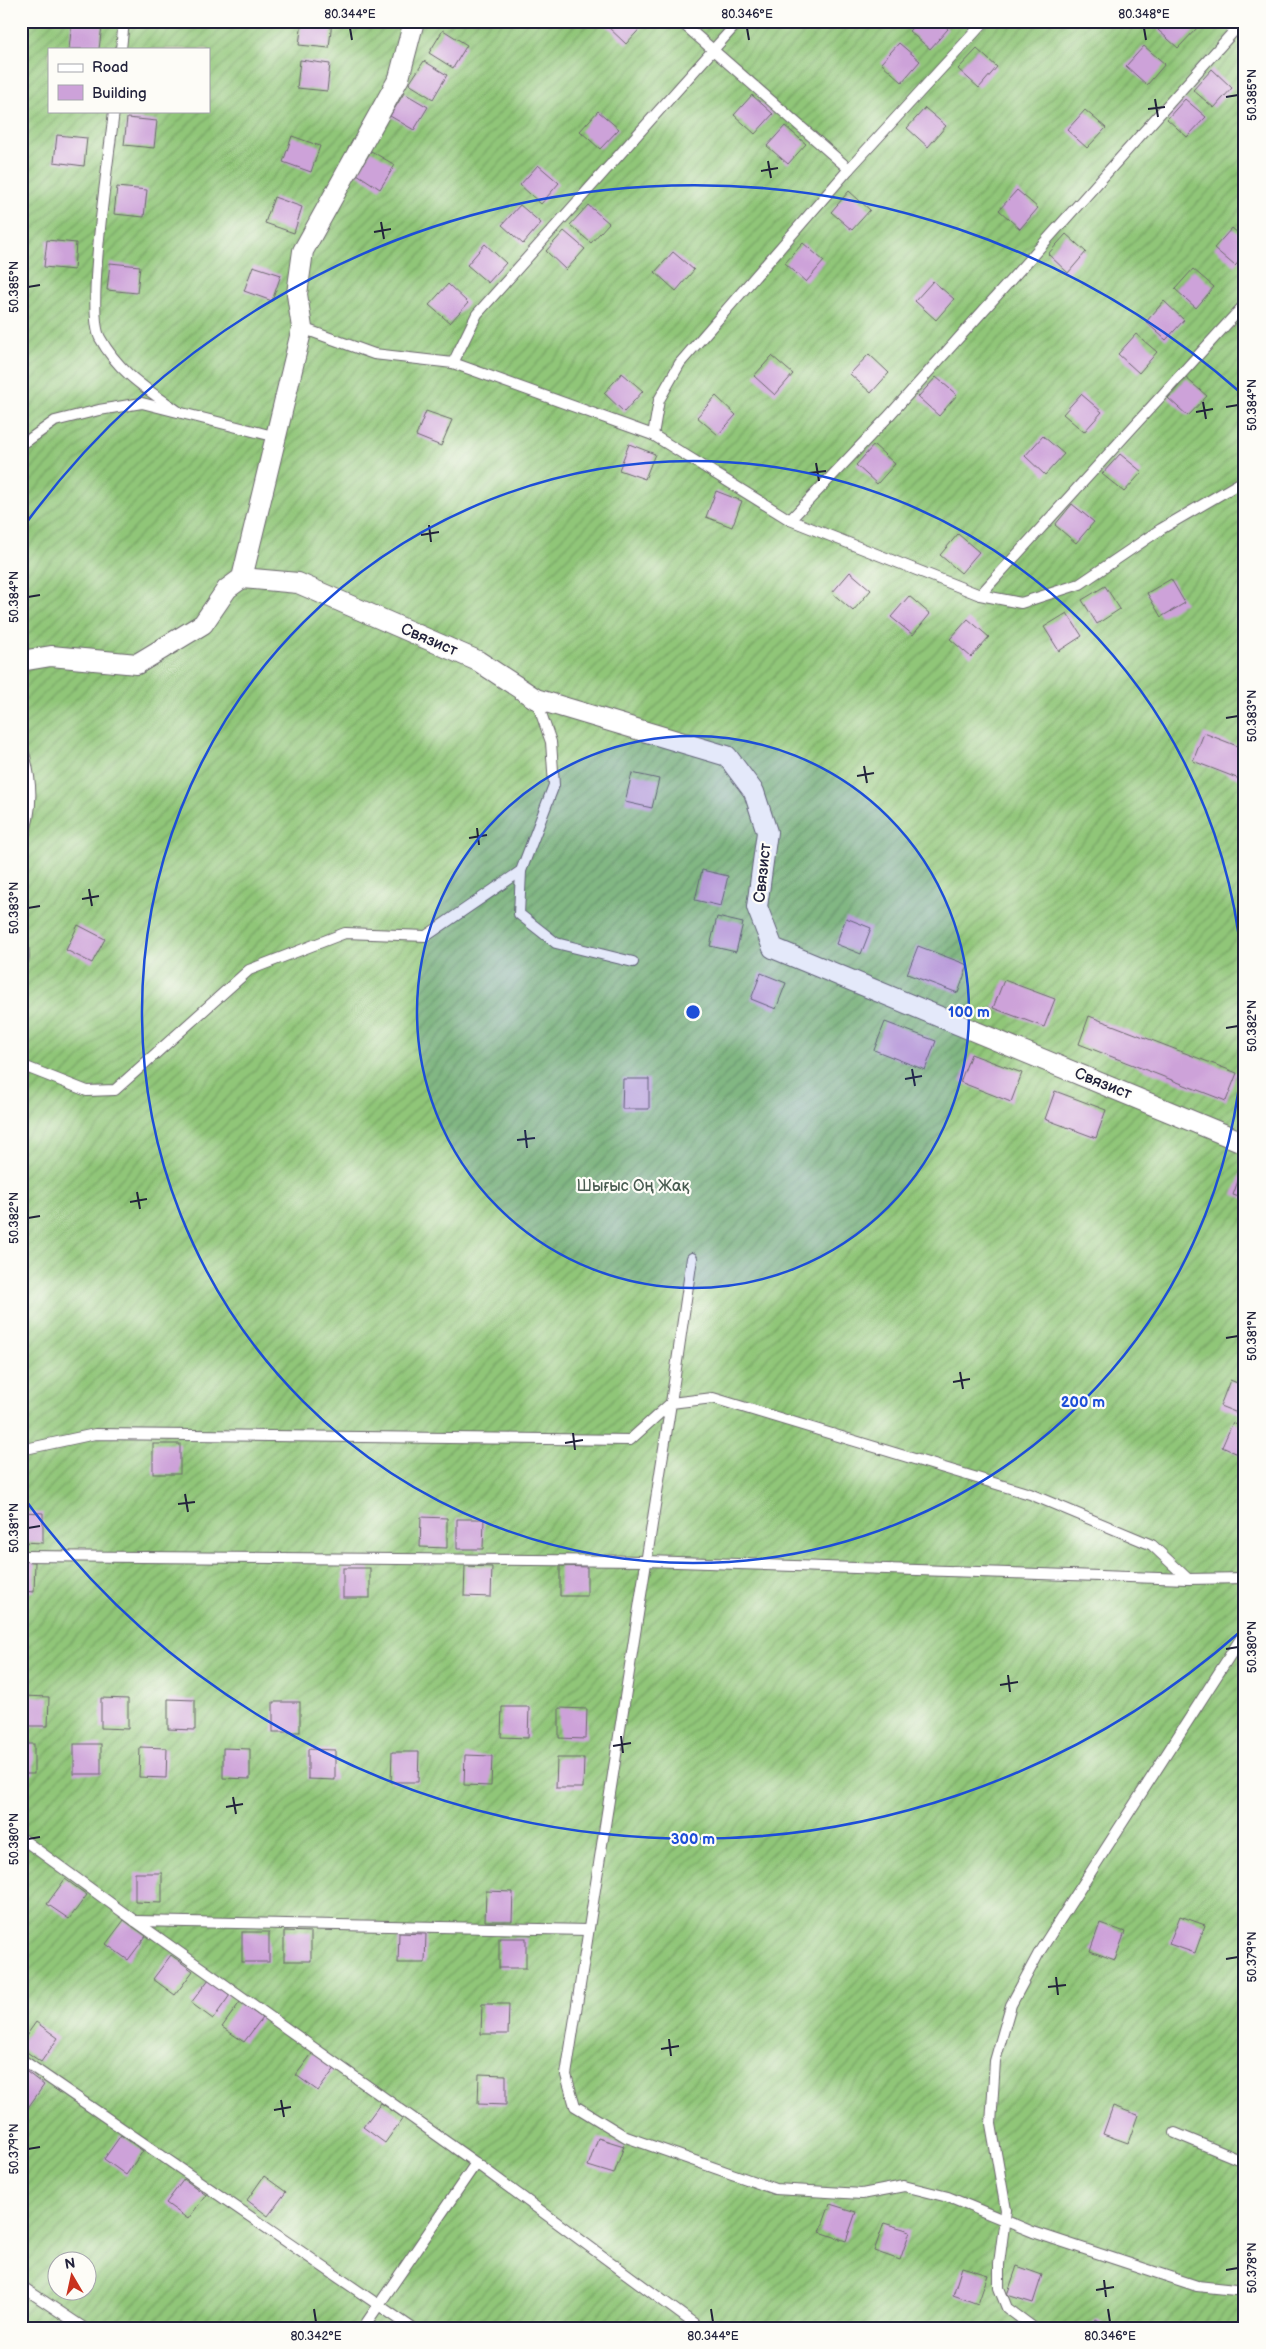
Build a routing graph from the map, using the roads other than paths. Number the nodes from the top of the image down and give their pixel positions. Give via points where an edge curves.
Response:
1 (124, 21) edge
2 (414, 21) edge
3 (680, 21) edge
4 (739, 21) edge
5 (985, 21) edge
6 (1243, 21) edge
7 (121, 48) edge
8 (712, 50) junction
9 (114, 112) edge
10 (849, 169) junction
11 (1245, 304) edge
12 (302, 328) junction
13 (453, 363) junction
14 (179, 412) junction
15 (653, 435) junction
16 (277, 437) junction
17 (21, 442) edge
18 (1245, 480) edge
19 (790, 520) junction
20 (242, 578) junction
21 (980, 595) junction
22 (21, 661) edge
23 (536, 698) junction
24 (21, 743) edge
25 (21, 845) edge
26 (521, 871) junction
27 (21, 917) edge
28 (633, 962) dead end
29 (21, 967) edge
30 (21, 1065) edge
31 (1245, 1143) edge
32 (692, 1258) dead end
33 (671, 1403) junction
34 (21, 1450) edge
35 (21, 1556) edge
36 (646, 1561) junction
37 (1245, 1578) edge
38 (1188, 1580) junction
39 (1245, 1632) edge
40 (21, 1838) edge
41 (135, 1921) junction
42 (588, 1930) junction
43 (21, 2059) edge
44 (1175, 2133) dead end
45 (1245, 2162) edge
46 (476, 2163) junction
47 (1006, 2220) junction
48 (21, 2286) edge
49 (1245, 2291) edge
50 (379, 2305) junction
51 (84, 2328) edge
52 (363, 2328) edge
53 (412, 2328) edge
54 (700, 2328) edge
55 (1034, 2328) edge

1 - 7 lane
2 - 12 street via 399,78 303,251 297,294
3 - 8 lane
4 - 8 lane
5 - 10 lane
6 - 19 lane via 888,418
8 - 10 lane
8 - 13 lane via 477,314
9 - 14 lane via 94,294 98,336 123,371
10 - 15 lane via 680,363 659,400
11 - 21 lane
12 - 13 lane via 374,354
12 - 16 street
13 - 15 lane
14 - 16 lane
14 - 17 lane via 142,403 99,410 54,421
15 - 19 lane
16 - 20 street
18 - 21 lane via 1161,528 1080,584 1021,603
19 - 21 lane
20 - 22 street via 227,590 203,624 137,664 51,656
20 - 23 street, Связист via 298,584 478,661
23 - 26 lane via 551,742 554,785
23 - 31 street, Связист via 727,756 754,792 767,832 757,907 773,948
24 - 25 lane via 30,770 32,797
26 - 28 lane via 519,914 556,943
26 - 30 lane via 426,936 345,933 249,970 115,1090 87,1090
27 - 29 lane via 24,957
32 - 33 lane
33 - 34 lane via 630,1440 95,1434
33 - 36 lane
33 - 38 lane via 713,1398 1030,1494 1152,1545
35 - 36 lane
36 - 38 lane
36 - 42 lane
37 - 38 lane
39 - 47 lane via 1040,1952 1011,2005 995,2061 991,2124
40 - 41 lane
41 - 42 lane
41 - 46 lane
42 - 47 lane via 566,2075 575,2106 626,2137 775,2189 862,2194 904,2186 948,2197
43 - 50 lane
44 - 45 lane
46 - 50 lane
46 - 54 lane
47 - 49 lane via 1033,2232 1197,2286
47 - 55 lane via 999,2288 1008,2308
48 - 51 lane
50 - 52 lane
50 - 53 lane

